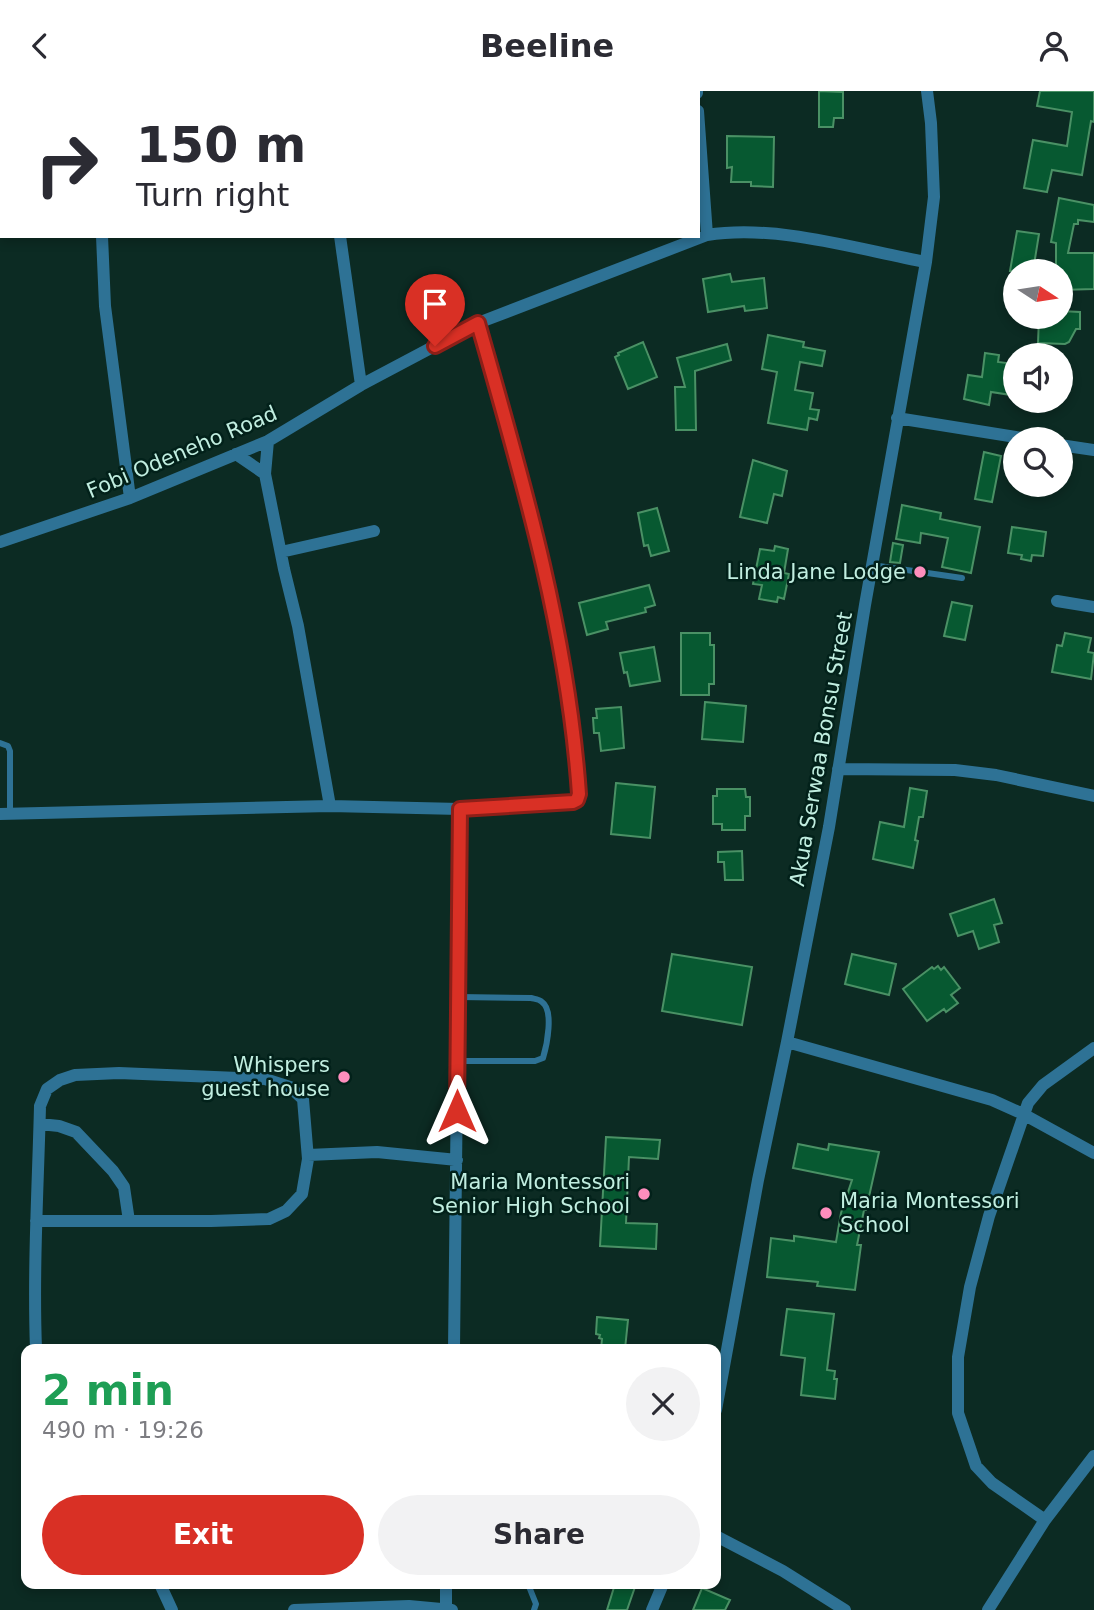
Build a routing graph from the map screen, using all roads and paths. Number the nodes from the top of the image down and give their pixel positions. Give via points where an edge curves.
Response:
1 (927, 91) edge
2 (700, 139) edge
3 (707, 235) junction
4 (102, 238) edge
5 (341, 238) edge
6 (699, 238) edge
7 (700, 238) edge
8 (926, 262) junction
9 (478, 323) junction
10 (361, 385) junction
11 (897, 418) junction
12 (1003, 435) edge
13 (268, 441) junction
14 (1073, 447) edge
15 (1094, 450) edge
16 (236, 454) junction
17 (265, 474) junction
18 (130, 498) junction
19 (374, 531) dead end
20 (0, 542) edge
21 (281, 552) junction
22 (872, 565) junction
23 (962, 579) dead end
24 (1057, 601) dead end
25 (1094, 607) edge
26 (0, 743) edge
27 (838, 769) junction
28 (1094, 796) edge
29 (330, 806) junction
30 (460, 809) junction
31 (5, 814) edge
32 (458, 997) junction
33 (787, 1042) junction
34 (1094, 1048) edge
35 (458, 1061) junction
36 (1023, 1114) junction
37 (40, 1124) junction
38 (1094, 1153) edge
39 (307, 1155) junction
40 (457, 1160) junction
41 (36, 1221) junction
42 (128, 1221) junction
43 (36, 1344) edge
44 (454, 1344) edge
45 (721, 1383) edge
46 (1094, 1456) edge
47 (1045, 1520) junction
48 (721, 1539) edge
49 (162, 1589) edge
50 (447, 1589) edge
51 (530, 1589) edge
52 (661, 1589) edge
53 (449, 1609) edge
54 (172, 1610) edge
55 (295, 1610) edge
56 (303, 1610) edge
57 (534, 1610) edge
58 (652, 1610) edge
59 (845, 1610) edge
60 (988, 1610) edge

1 - 8 street, Akua Serwaa Bonsu Street via 933,197
2 - 3 street
3 - 7 street, Fobi Odeneho Road
3 - 8 street, Fobi Odeneho Road via 769,233
4 - 18 street via 105,306
5 - 10 street
6 - 9 street, Fobi Odeneho Road
8 - 11 street, Akua Serwaa Bonsu Street
9 - 10 street, Fobi Odeneho Road
9 - 30 street via 552,605 579,794 576,801
10 - 13 street, Fobi Odeneho Road
11 - 12 street
11 - 22 street, Akua Serwaa Bonsu Street
13 - 16 street, Fobi Odeneho Road
13 - 17 street
14 - 15 street
16 - 17 street
16 - 18 street, Fobi Odeneho Road
17 - 21 street
18 - 20 street, Fobi Odeneho Road
19 - 21 street
21 - 29 street
22 - 23 lane
22 - 27 street, Akua Serwaa Bonsu Street
24 - 25 street
26 - 31 lane via 10,751
27 - 28 street via 974,772
27 - 33 street, Akua Serwaa Bonsu Street
29 - 30 street
29 - 31 street
30 - 32 street
32 - 35 street
32 - 35 lane via 542,1002 548,1010 548,1045 544,1058 535,1061
33 - 36 street via 971,1093
33 - 45 street, Akua Serwaa Bonsu Street
34 - 36 street via 1043,1085
35 - 40 street
36 - 38 street
36 - 47 street via 970,1287 957,1372 958,1413 976,1466 992,1483
37 - 39 street via 40,1106 47,1089 75,1075 265,1079 290,1087 303,1098
37 - 41 street
37 - 42 street via 75,1132 113,1171 124,1187
39 - 40 street via 377,1152
39 - 42 street via 302,1194 286,1211 269,1219
40 - 44 street
41 - 42 street
41 - 43 street
46 - 47 street
47 - 60 street
48 - 59 street
49 - 54 street
50 - 53 street
51 - 57 lane
52 - 58 street
53 - 56 street
55 - 56 street

